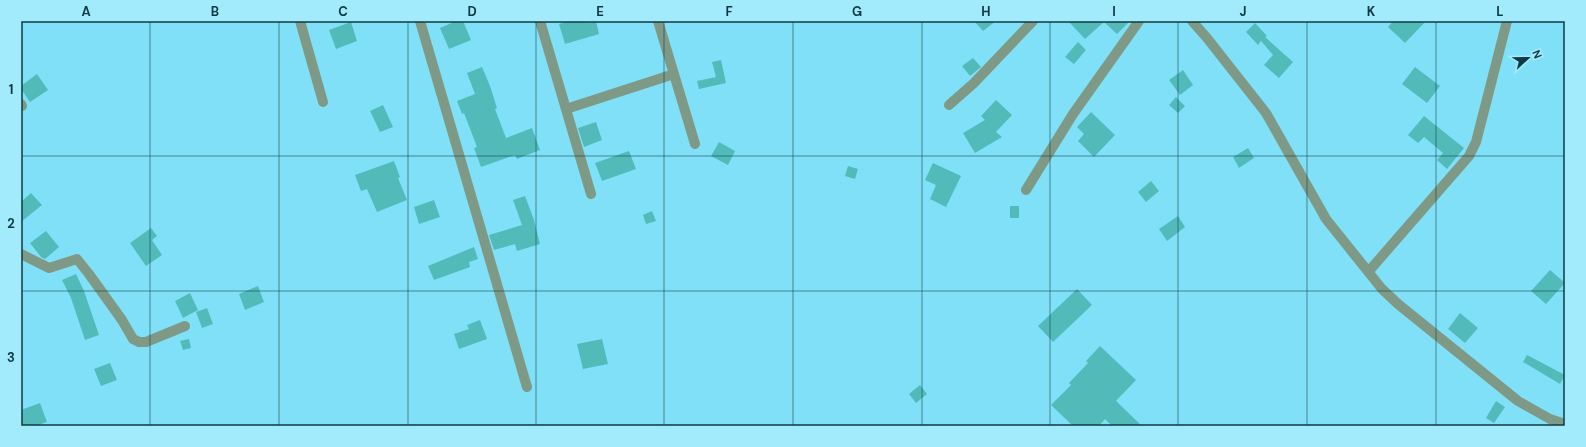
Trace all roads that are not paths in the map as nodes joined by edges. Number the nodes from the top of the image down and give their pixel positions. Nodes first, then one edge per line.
1 (300, 21) edge
2 (420, 21) edge
3 (540, 21) edge
4 (658, 21) edge
5 (1033, 21) edge
6 (1139, 21) edge
7 (1192, 21) edge
8 (1507, 21) edge
9 (674, 74) junction
10 (323, 102) dead end
11 (949, 105) dead end
12 (566, 109) junction
13 (695, 144) dead end
14 (1026, 190) dead end
15 (591, 194) dead end
16 (21, 254) edge
17 (1369, 271) junction
18 (185, 326) dead end
19 (527, 387) dead end
20 (1548, 423) edge
21 (1565, 424) edge

1 - 10 street
2 - 19 street
3 - 12 street
4 - 9 street
5 - 11 street
6 - 14 street
7 - 17 street
8 - 17 street
9 - 12 street
9 - 13 street
12 - 15 street
16 - 18 street
17 - 20 street
20 - 21 street

